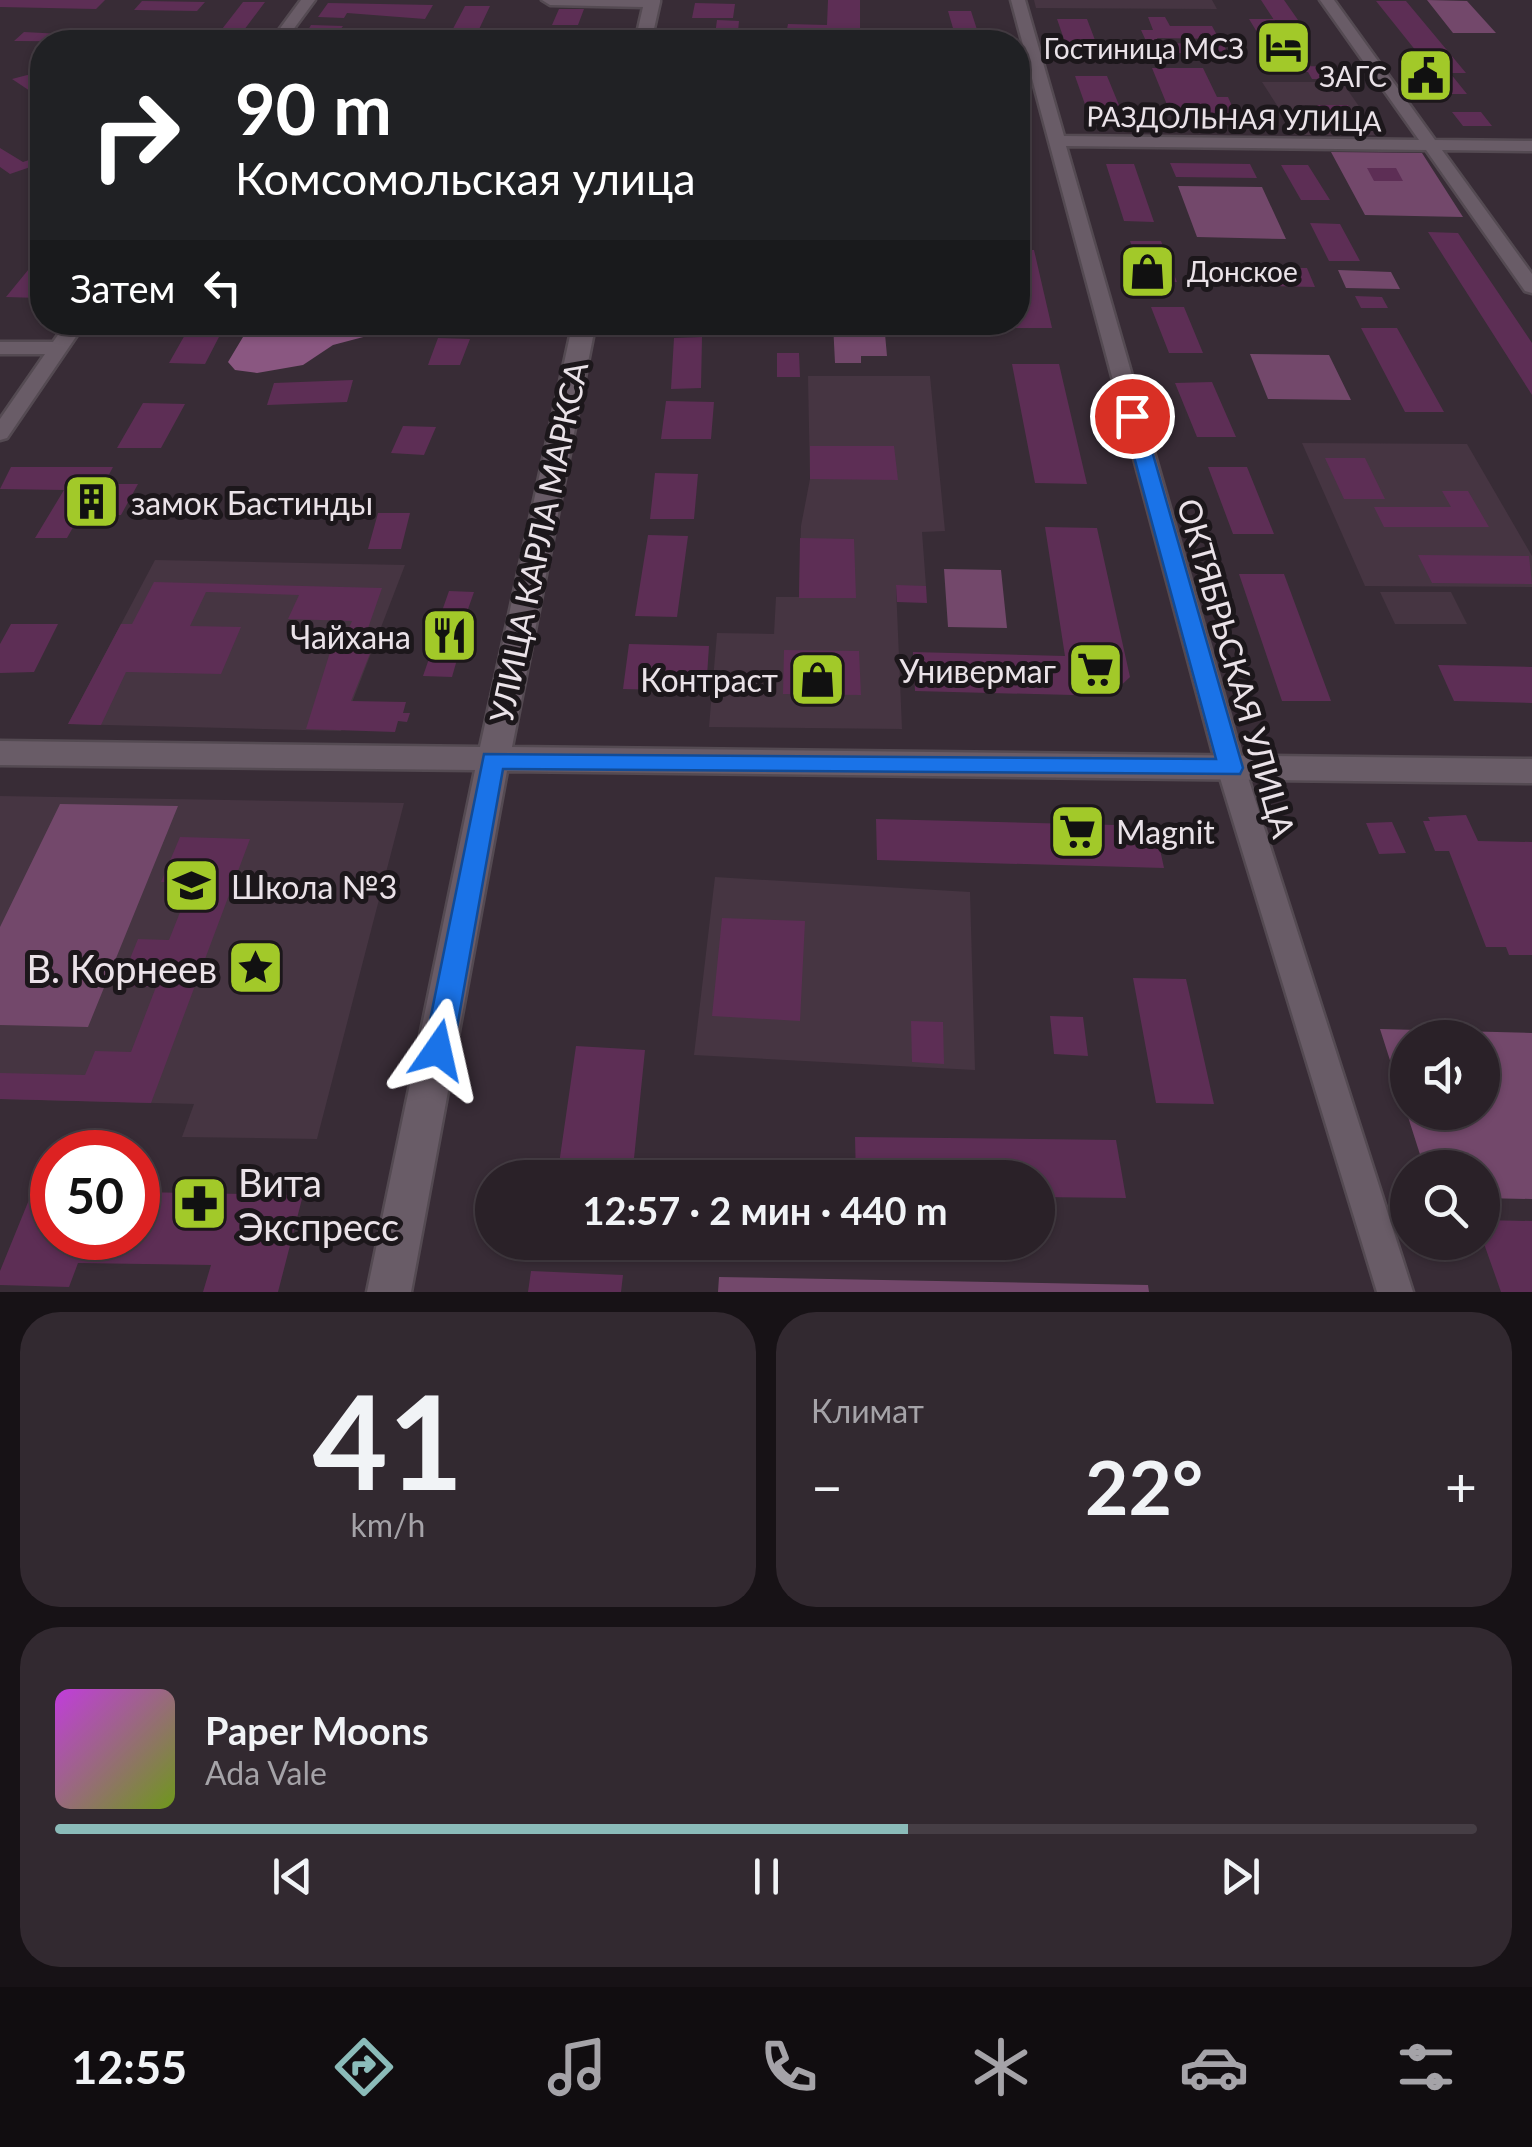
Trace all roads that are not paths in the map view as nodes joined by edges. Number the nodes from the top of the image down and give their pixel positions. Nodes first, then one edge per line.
1 (308, 0) edge
2 (550, 0) edge
3 (1018, 0) edge
4 (1328, 0) edge
5 (652, 1) edge
6 (285, 30) edge
7 (646, 30) edge
8 (1026, 30) edge
9 (1030, 45) edge
10 (1056, 141) junction
11 (1432, 145) junction
12 (1532, 146) edge
13 (1532, 287) edge
14 (69, 335) edge
15 (582, 335) edge
16 (0, 348) edge
17 (60, 348) junction
18 (0, 434) edge
19 (0, 752) edge
20 (492, 760) junction
21 (1231, 768) junction
22 (1532, 772) edge
23 (390, 1292) edge
24 (1395, 1292) edge

1 - 6 street
2 - 5 street
3 - 8 street, ОКТЯБРЬСКАЯ УЛИЦА
4 - 11 street
5 - 7 street
9 - 10 street, ОКТЯБРЬСКАЯ УЛИЦА
10 - 11 street, РАЗДОЛЬНАЯ УЛИЦА
10 - 21 street, ОКТЯБРЬСКАЯ УЛИЦА
11 - 12 street, РАЗДОЛЬНАЯ УЛИЦА
11 - 13 street
14 - 17 street
15 - 20 street, УЛИЦА КАРЛА МАРКСА
16 - 17 street
17 - 18 street
19 - 20 street
20 - 21 street
20 - 23 street, УЛИЦА КАРЛА МАРКСА
21 - 22 street
21 - 24 street, ОКТЯБРЬСКАЯ УЛИЦА

